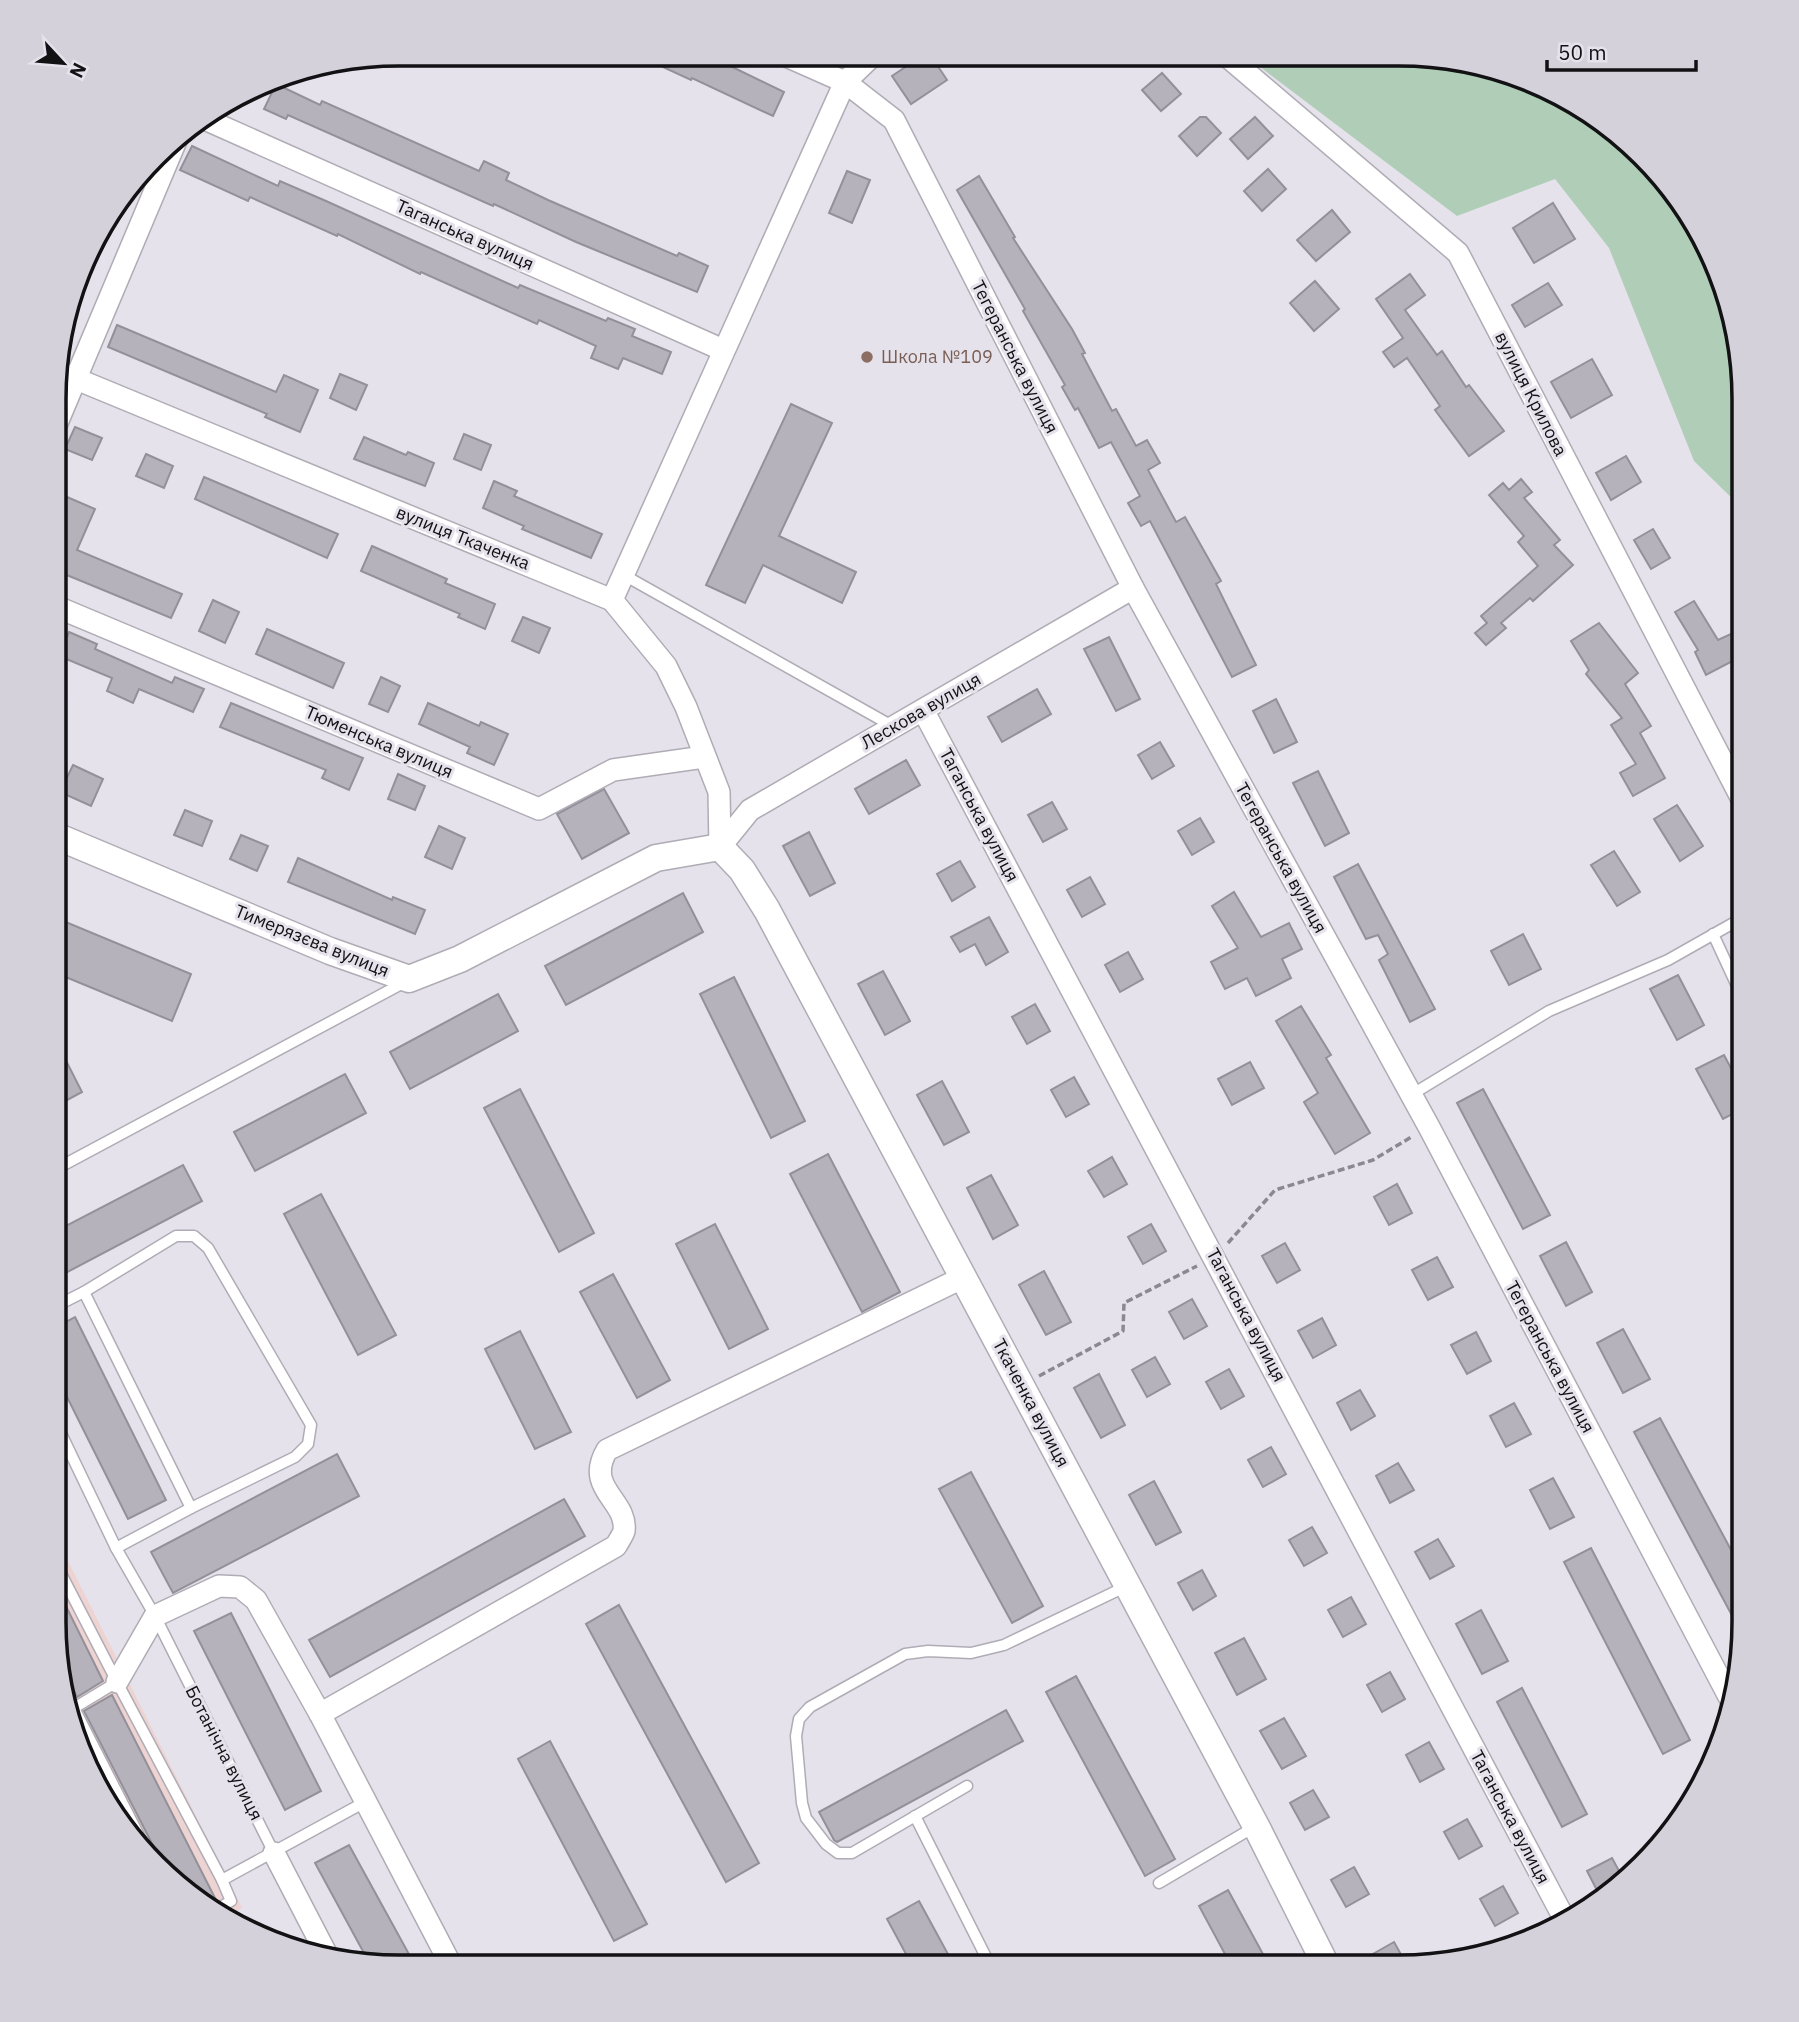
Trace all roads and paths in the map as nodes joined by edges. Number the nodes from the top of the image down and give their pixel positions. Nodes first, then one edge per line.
1 (809, 66) edge
2 (862, 66) edge
3 (1238, 66) edge
4 (845, 82) junction
5 (214, 123) edge
6 (166, 162) edge
7 (723, 350) junction
8 (67, 375) edge
9 (622, 574) junction
10 (1133, 588) junction
11 (612, 600) junction
12 (66, 611) edge
13 (923, 710) junction
14 (894, 727) junction
15 (704, 757) junction
16 (1732, 780) edge
17 (66, 840) edge
18 (720, 848) junction
19 (1732, 924) edge
20 (1713, 934) junction
21 (1732, 976) edge
22 (409, 979) junction
23 (1411, 1095) junction
24 (1429, 1127) junction
25 (66, 1164) edge
26 (1215, 1257) junction
27 (964, 1277) junction
28 (84, 1292) junction
29 (66, 1301) edge
30 (1021, 1385) junction
31 (66, 1444) edge
32 (191, 1508) junction
33 (116, 1548) junction
34 (66, 1583) edge
35 (1128, 1585) junction
36 (155, 1616) junction
37 (117, 1682) junction
38 (1725, 1690) edge
39 (77, 1706) edge
40 (320, 1714) junction
41 (90, 1746) edge
42 (967, 1786) dead end
43 (365, 1802) junction
44 (126, 1811) edge
45 (915, 1816) junction
46 (1256, 1826) junction
47 (274, 1853) junction
48 (222, 1880) junction
49 (1159, 1884) dead end
50 (224, 1905) edge
51 (1561, 1913) edge
52 (322, 1946) edge
53 (446, 1955) edge
54 (985, 1955) edge
55 (1321, 1955) edge

1 - 4 street, Тегеранська вулиця
2 - 4 street
3 - 16 street, вулиця Крилова
4 - 7 street
4 - 10 street, Тегеранська вулиця
5 - 7 street, Таганська вулиця
6 - 8 street
7 - 9 street
8 - 11 street, вулиця Ткаченка
9 - 11 street
9 - 14 lane
10 - 13 street, Лескова вулиця
10 - 23 street, Тегеранська вулиця
11 - 15 street, вулиця Ткаченка
12 - 15 street, Тюменська вулиця
13 - 14 street, Лескова вулиця
13 - 26 street, Таганська вулиця
14 - 18 street, Лескова вулиця
15 - 18 street, вулиця Ткаченка
17 - 22 street, Тимерязєва вулиця
18 - 22 street, Тимерязєва вулиця
18 - 27 street, Ткаченка вулиця
19 - 20 lane
20 - 21 lane
20 - 23 lane
22 - 25 lane
23 - 24 street, Тегеранська вулиця
24 - 26 path
24 - 38 street, Тегеранська вулиця
26 - 30 path
26 - 51 street, Таганська вулиця
27 - 30 street, Ткаченка вулиця
27 - 40 street
28 - 29 lane
28 - 32 lane
28 - 32 lane
30 - 35 street, Ткаченка вулиця
31 - 33 lane, Ботанічна вулиця
32 - 33 lane
33 - 36 lane, Ботанічна вулиця
34 - 37 lane
35 - 45 lane
35 - 46 street, Ткаченка вулиця
36 - 37 street
36 - 40 street
36 - 47 lane, Ботанічна вулиця
37 - 39 lane
37 - 48 lane
40 - 43 street
41 - 44 lane
42 - 45 lane
43 - 47 lane
43 - 53 street
45 - 54 lane
46 - 49 lane
46 - 55 street, Ткаченка вулиця
47 - 48 lane
47 - 52 street, Ботанічна вулиця
48 - 50 lane

